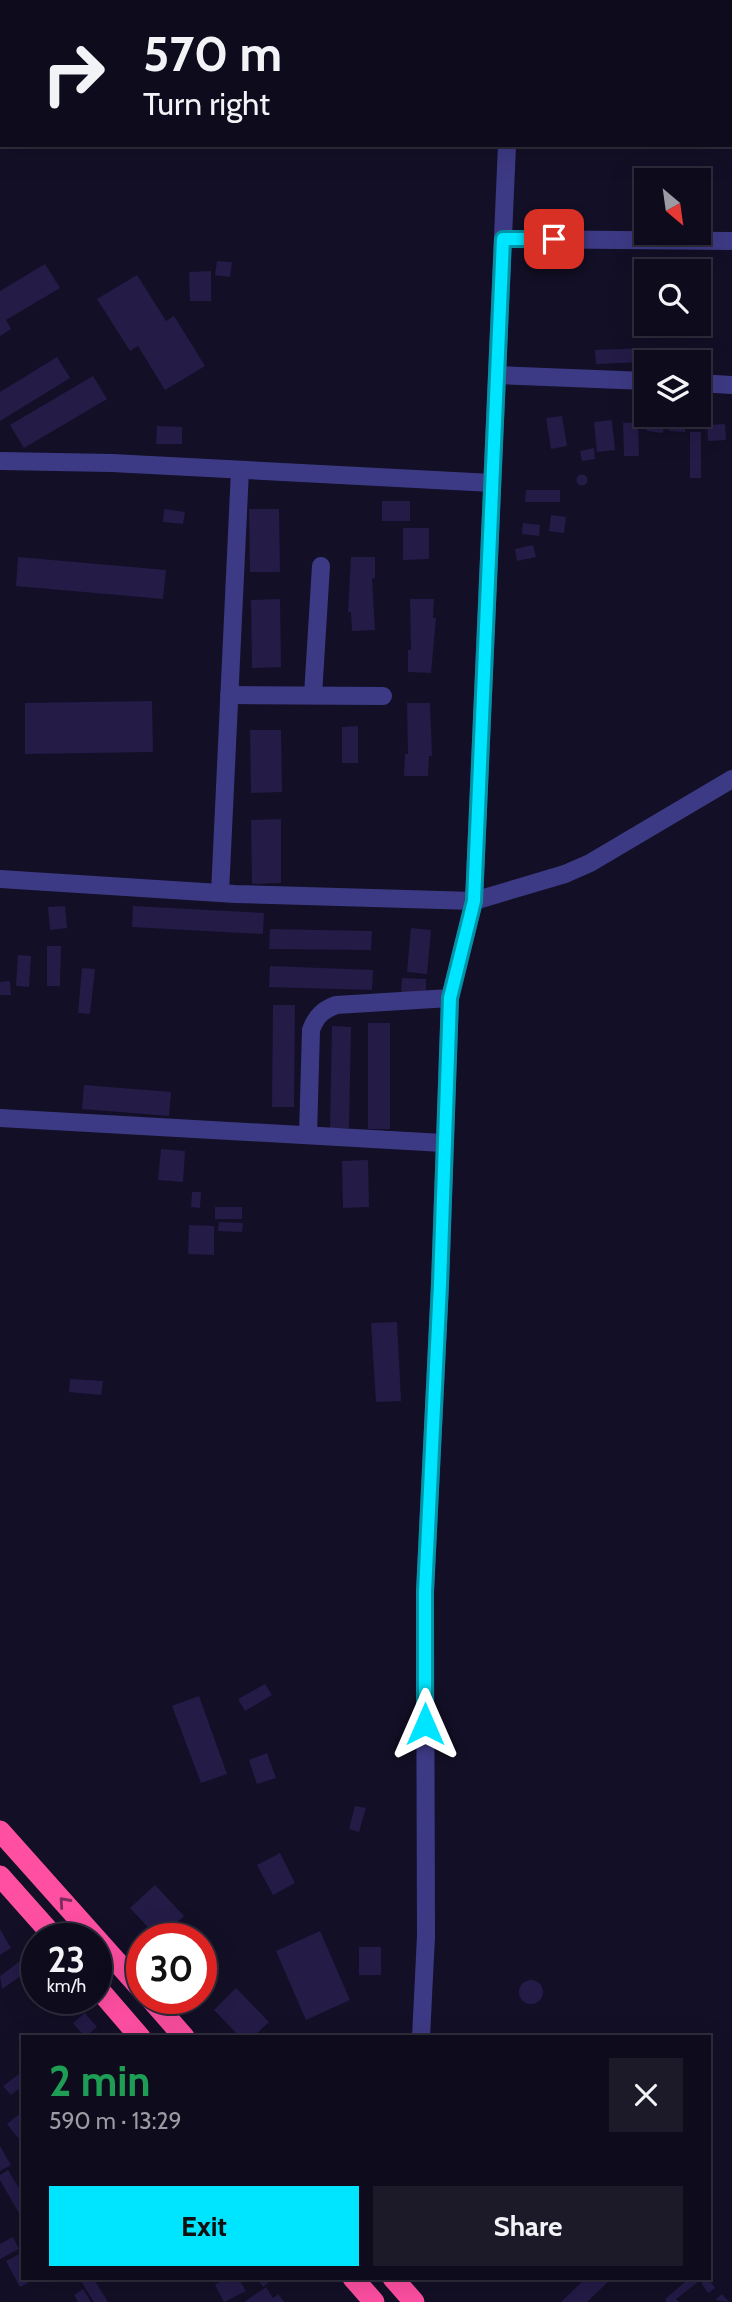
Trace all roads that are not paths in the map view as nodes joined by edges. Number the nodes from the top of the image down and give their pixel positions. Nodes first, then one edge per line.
1 (507, 147) edge
2 (503, 239) junction
3 (732, 241) edge
4 (497, 376) junction
5 (634, 381) edge
6 (711, 384) edge
7 (732, 385) edge
8 (0, 461) edge
9 (240, 470) junction
10 (492, 482) junction
11 (321, 566) dead end
12 (229, 695) junction
13 (313, 695) junction
14 (383, 696) dead end
15 (732, 779) edge
16 (0, 879) edge
17 (220, 893) junction
18 (474, 901) junction
19 (450, 998) junction
20 (0, 1118) edge
21 (308, 1135) junction
22 (443, 1143) junction
23 (0, 1831) edge
24 (0, 1876) edge
25 (42, 1923) edge
26 (126, 1972) edge
27 (112, 2005) edge
28 (164, 2014) edge
29 (138, 2035) edge
30 (182, 2035) edge
31 (421, 2035) edge
32 (355, 2280) edge
33 (374, 2302) edge

1 - 2 street
2 - 3 street
2 - 4 street
4 - 5 street
4 - 10 street
6 - 7 street
8 - 9 street
9 - 10 street
9 - 12 street
10 - 18 street
11 - 13 street
12 - 13 street
12 - 17 street
13 - 14 street
15 - 18 street
16 - 17 street
17 - 18 street
18 - 19 street
19 - 21 street
19 - 22 street
20 - 21 street
21 - 22 street
22 - 31 street
26 -> 23 highway
24 - 25 highway
27 - 29 highway
28 - 30 highway
32 - 33 highway

